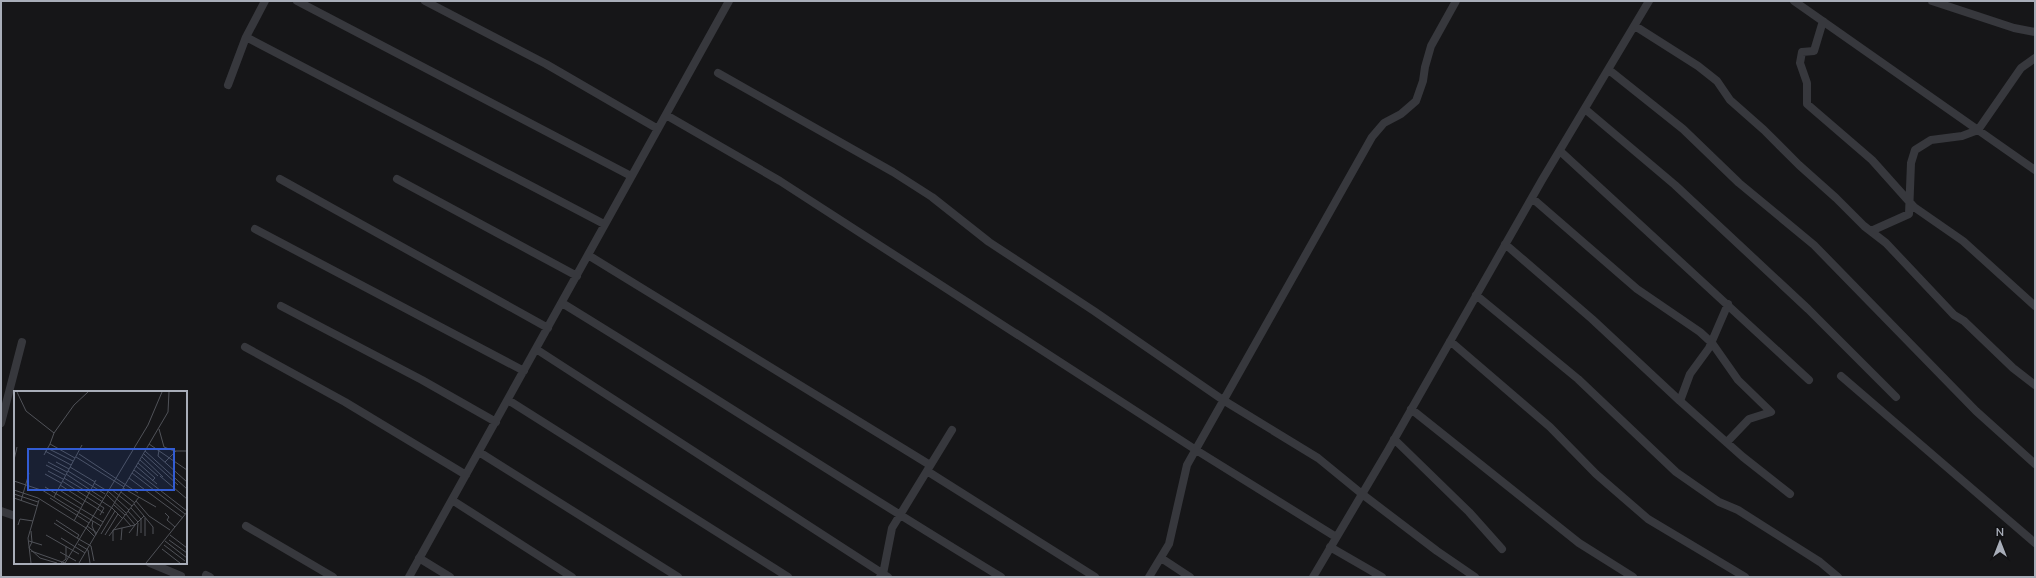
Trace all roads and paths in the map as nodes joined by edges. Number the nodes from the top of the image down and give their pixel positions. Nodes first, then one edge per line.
1 (265, 1) edge
2 (297, 1) edge
3 (425, 1) edge
4 (729, 1) edge
5 (1456, 1) edge
6 (1650, 1) edge
7 (1794, 1) edge
8 (1932, 1) edge
9 (1822, 21) junction
10 (1635, 26) junction
11 (2035, 32) edge
12 (246, 37) junction
13 (2035, 58) edge
14 (1609, 70) junction
15 (718, 73) dead end
16 (228, 84) dead end
17 (1585, 108) junction
18 (666, 115) junction
19 (658, 129) junction
20 (1978, 130) junction
21 (1560, 151) junction
22 (2035, 170) edge
23 (631, 176) junction
24 (280, 179) dead end
25 (397, 179) dead end
26 (1532, 198) junction
27 (1911, 203) junction
28 (604, 224) junction
29 (255, 229) dead end
30 (1871, 231) junction
31 (1505, 244) junction
32 (588, 255) junction
33 (577, 276) junction
34 (1476, 295) junction
35 (562, 303) junction
36 (1728, 305) junction
37 (281, 306) dead end
38 (2035, 306) edge
39 (548, 328) junction
40 (1450, 341) junction
41 (22, 342) dead end
42 (1712, 343) junction
43 (245, 347) dead end
44 (536, 349) junction
45 (524, 371) junction
46 (1841, 376) dead end
47 (1809, 380) dead end
48 (2035, 385) edge
49 (1896, 397) dead end
50 (508, 400) junction
51 (1224, 400) junction
52 (1680, 401) junction
53 (1411, 409) junction
54 (496, 422) junction
55 (1, 423) edge
56 (952, 430) dead end
57 (1394, 439) junction
58 (1727, 442) junction
59 (1196, 450) junction
60 (479, 452) junction
61 (2035, 464) edge
62 (928, 468) junction
63 (466, 475) junction
64 (1362, 494) junction
65 (1790, 494) dead end
66 (452, 500) junction
67 (1, 511) edge
68 (14, 516) edge
69 (900, 516) junction
70 (246, 526) dead end
71 (1336, 537) junction
72 (2035, 543) edge
73 (1330, 547) junction
74 (1502, 548) dead end
75 (419, 558) junction
76 (1161, 558) junction
77 (152, 564) edge
78 (181, 576) dead end
79 (883, 576) edge
80 (333, 577) edge
81 (409, 577) edge
82 (450, 577) edge
83 (572, 577) edge
84 (678, 577) edge
85 (788, 577) edge
86 (1002, 577) edge
87 (1095, 577) edge
88 (1149, 577) edge
89 (1190, 577) edge
90 (1313, 577) edge
91 (1382, 577) edge
92 (1475, 577) edge
93 (1633, 577) edge
94 (1745, 577) edge
95 (1838, 577) edge

1 - 12 street
2 - 23 street
3 - 19 street
4 - 18 street
5 - 51 street
6 - 10 street
7 - 9 street
8 - 11 street
9 - 20 street
9 - 27 street
10 - 14 street
10 - 30 street
12 - 16 street
12 - 28 street
13 - 20 street
14 - 17 street
14 - 61 street
15 - 51 street
17 - 21 street
17 - 49 street
18 - 19 street
18 - 59 street
19 - 23 street
20 - 22 street
20 - 27 street
21 - 26 street
21 - 36 street
23 - 28 street
24 - 39 street
25 - 33 street
26 - 31 street
26 - 42 street
27 - 30 street
27 - 38 street
28 - 32 street
29 - 45 street
30 - 48 street
31 - 34 street
31 - 52 street
32 - 33 street
32 - 62 street
33 - 35 street
34 - 40 street
34 - 95 street
35 - 39 street
35 - 69 street
36 - 42 street
36 - 47 street
37 - 54 street
39 - 44 street
40 - 53 street
40 - 94 street
41 - 55 street
42 - 52 street
42 - 58 street
43 - 63 street
44 - 45 street
44 - 79 street
45 - 50 street
46 - 72 street
50 - 54 street
50 - 85 street
51 - 59 street
51 - 64 street
52 - 58 street
53 - 57 street
53 - 93 street
54 - 60 street
56 - 62 street
57 - 64 street
57 - 74 street
58 - 65 street
59 - 71 street
59 - 76 street
60 - 63 street
60 - 84 street
62 - 69 street
62 - 87 street
63 - 66 street
64 - 71 street
64 - 92 street
66 - 75 street
66 - 83 street
67 - 68 street
69 - 79 street
69 - 86 street
70 - 80 street
71 - 73 street
73 - 90 street
73 - 91 street
75 - 81 street
75 - 82 street
76 - 88 street
76 - 89 street
77 - 78 street

